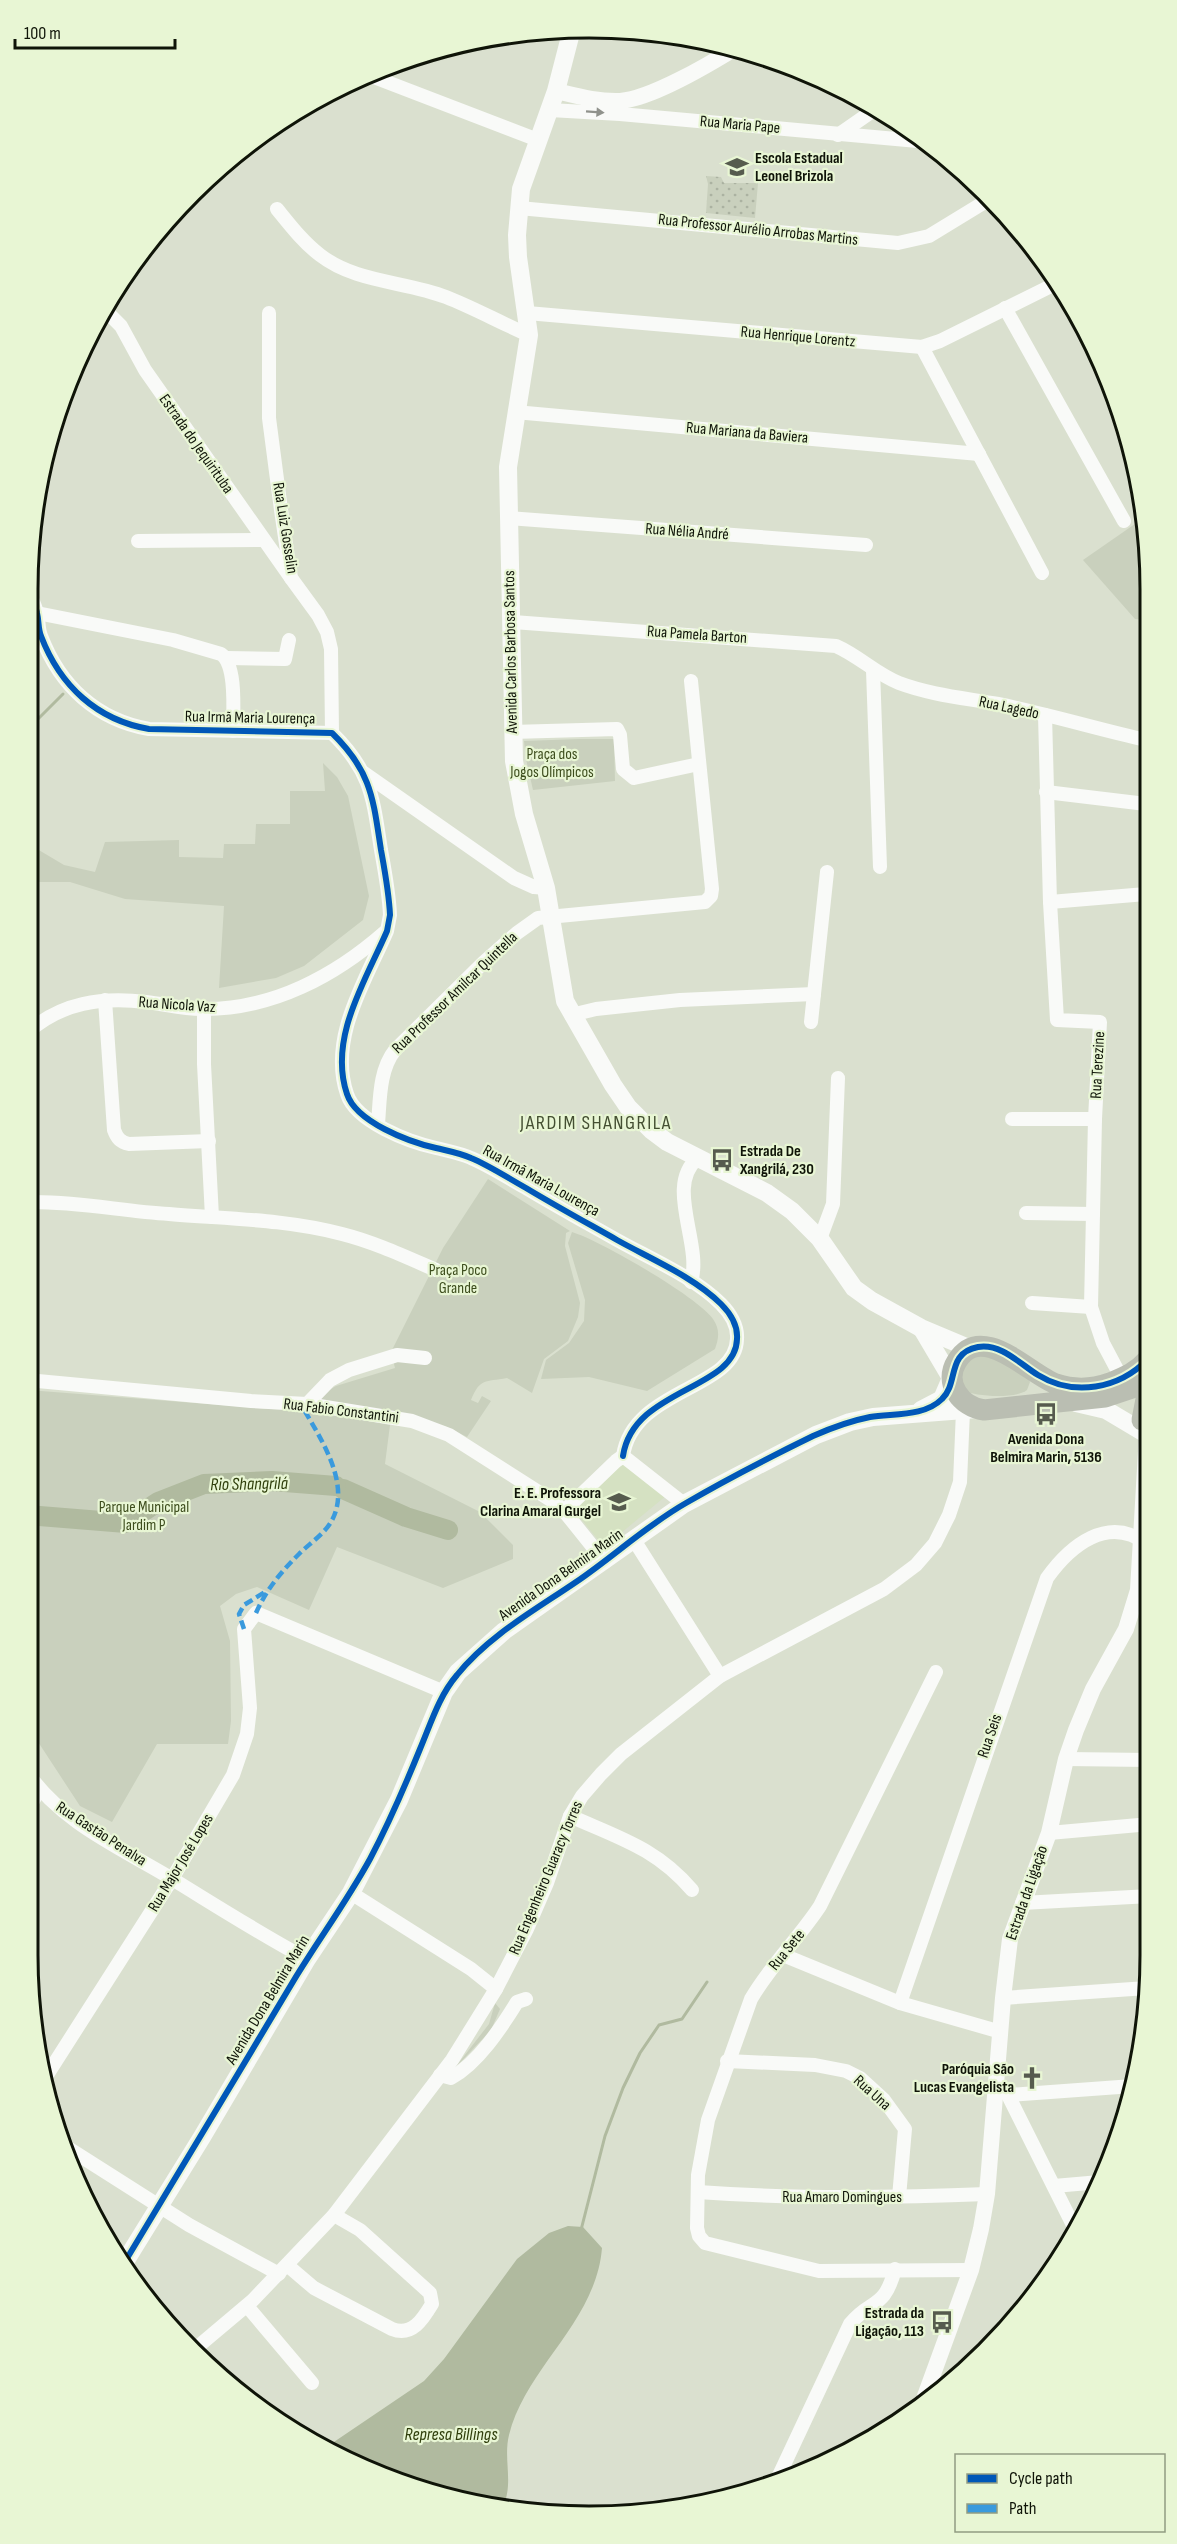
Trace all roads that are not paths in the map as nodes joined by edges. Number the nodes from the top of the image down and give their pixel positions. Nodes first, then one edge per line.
1 (570, 39) edge
2 (724, 54) edge
3 (379, 79) edge
4 (556, 91) junction
5 (632, 99) junction
6 (550, 110) junction
7 (869, 114) edge
8 (639, 116) junction
9 (838, 135) junction
10 (538, 140) junction
11 (910, 140) edge
12 (982, 203) edge
13 (277, 208) dead end
14 (519, 208) junction
15 (1050, 287) edge
16 (1005, 308) junction
17 (269, 313) dead end
18 (527, 313) junction
19 (110, 315) edge
20 (529, 335) junction
21 (922, 347) junction
22 (515, 412) junction
23 (979, 454) junction
24 (508, 518) junction
25 (1124, 521) dead end
26 (263, 540) junction
27 (138, 541) dead end
28 (866, 545) dead end
29 (1042, 573) dead end
30 (291, 578) junction
31 (38, 609) edge
32 (513, 622) junction
33 (38, 623) edge
34 (289, 640) dead end
35 (227, 658) junction
36 (873, 670) junction
37 (691, 681) dead end
38 (1045, 715) junction
39 (233, 731) junction
40 (512, 732) junction
41 (332, 733) junction
42 (1140, 739) edge
43 (699, 764) junction
44 (363, 772) junction
45 (1046, 792) junction
46 (1140, 803) edge
47 (880, 867) dead end
48 (827, 872) dead end
49 (546, 888) junction
50 (1140, 894) edge
51 (1050, 902) junction
52 (550, 916) junction
53 (387, 931) junction
54 (814, 994) junction
55 (105, 1000) junction
56 (204, 1010) junction
57 (571, 1015) junction
58 (812, 1022) dead end
59 (38, 1024) edge
60 (838, 1078) dead end
61 (1012, 1119) dead end
62 (1095, 1119) junction
63 (378, 1124) junction
64 (209, 1141) junction
65 (698, 1158) junction
66 (38, 1202) edge
67 (1026, 1213) dead end
68 (1093, 1214) junction
69 (212, 1217) junction
70 (820, 1239) junction
71 (436, 1270) dead end
72 (691, 1282) junction
73 (1032, 1303) dead end
74 (1091, 1307) junction
75 (921, 1328) junction
76 (971, 1349) junction
77 (424, 1358) dead end
78 (1140, 1366) edge
79 (1036, 1374) junction
80 (951, 1378) junction
81 (38, 1381) edge
82 (1115, 1385) junction
83 (1140, 1385) edge
84 (1074, 1402) junction
85 (307, 1404) junction
86 (1025, 1406) junction
87 (970, 1410) junction
88 (916, 1412) junction
89 (1140, 1421) edge
90 (1140, 1427) edge
91 (623, 1456) junction
92 (684, 1504) junction
93 (564, 1511) junction
94 (634, 1540) junction
95 (1140, 1540) edge
96 (604, 1562) junction
97 (1140, 1576) edge
98 (936, 1672) dead end
99 (720, 1676) junction
100 (444, 1692) junction
101 (1066, 1759) junction
102 (1140, 1760) edge
103 (39, 1790) edge
104 (570, 1816) junction
105 (1140, 1825) edge
106 (1049, 1833) junction
107 (172, 1879) junction
108 (692, 1890) dead end
109 (351, 1893) junction
110 (1140, 1897) edge
111 (1022, 1904) junction
112 (783, 1955) junction
113 (307, 1959) junction
114 (496, 1989) junction
115 (1138, 1989) edge
116 (1003, 1998) junction
117 (526, 1999) dead end
118 (900, 2003) junction
119 (1001, 2032) junction
120 (727, 2061) junction
121 (50, 2071) edge
122 (440, 2076) junction
123 (1124, 2086) edge
124 (1003, 2088) junction
125 (74, 2152) edge
126 (1090, 2183) edge
127 (1054, 2186) junction
128 (698, 2192) junction
129 (987, 2194) junction
130 (899, 2198) junction
131 (159, 2205) junction
132 (334, 2215) junction
133 (1071, 2222) edge
134 (127, 2258) edge
135 (283, 2270) junction
136 (894, 2270) junction
137 (971, 2270) junction
138 (247, 2306) junction
139 (199, 2345) edge
140 (312, 2383) dead end
141 (927, 2391) edge
142 (781, 2472) edge

1 - 4 main road, Avenida Carlos Barbosa Santos
2 - 5 street
3 - 10 street
4 - 5 street
4 - 6 main road, Avenida Carlos Barbosa Santos
5 - 8 street
6 -> 8 street, Rua Maria Pape
6 - 10 main road, Avenida Carlos Barbosa Santos
7 - 9 street
8 - 9 street, Rua Maria Pape
9 - 11 street, Rua Maria Pape
10 - 14 main road, Avenida Carlos Barbosa Santos
12 - 14 street, Rua Professor Aurélio Arrobas Martins
13 - 20 street
14 - 18 main road, Avenida Carlos Barbosa Santos
15 - 16 street, Rua Henrique Lorentz
16 - 21 street, Rua Henrique Lorentz
16 - 25 street
17 - 30 street, Rua Luiz Gosselin
18 - 20 main road, Avenida Carlos Barbosa Santos
18 - 21 street, Rua Henrique Lorentz
19 - 26 street, Estrada do Jequirituba
20 - 22 main road, Avenida Carlos Barbosa Santos
21 - 23 street
22 - 23 street, Rua Mariana da Baviera
22 - 24 main road, Avenida Carlos Barbosa Santos
23 - 29 street
24 - 28 street, Rua Nélia André
24 - 32 main road, Avenida Carlos Barbosa Santos
26 - 27 street
26 - 30 street, Estrada do Jequirituba
30 - 41 street, Rua Luiz Gosselin
31 - 35 street
32 - 36 street, Rua Pamela Barton
32 - 40 main road, Avenida Carlos Barbosa Santos
33 - 39 street, Rua Irmã Maria Lourença
34 - 35 street
35 - 39 street
36 - 38 street, Rua Lagedo
36 - 47 street
37 - 43 street
38 - 42 street, Rua Lagedo
38 - 45 street, Rua Terezine
39 - 41 street, Rua Irmã Maria Lourença
40 - 43 street
40 - 49 main road, Avenida Carlos Barbosa Santos
41 - 44 street, Rua Irmã Maria Lourença
43 - 52 street, Rua Professor Amilcar Quintella
44 - 49 street
44 - 53 street, Rua Irmã Maria Lourença
45 - 46 street
45 - 51 street, Rua Terezine
48 - 54 street
49 - 52 main road, Avenida Carlos Barbosa Santos
50 - 51 street
51 - 62 street, Rua Terezine
52 - 57 main road, Avenida Carlos Barbosa Santos
52 - 63 street, Rua Professor Amilcar Quintella
53 - 56 street, Rua Nicola Vaz
53 - 63 street, Rua Irmã Maria Lourença
54 - 57 street
54 - 58 street
55 - 56 street, Rua Nicola Vaz
55 - 59 street, Rua Nicola Vaz
55 - 64 street
56 - 64 street
57 - 65 main road, Avenida Carlos Barbosa Santos
60 - 70 street
61 - 62 street
62 - 68 street, Rua Terezine
63 - 72 street, Rua Irmã Maria Lourença
64 - 69 street
65 - 70 main road, Avenida Carlos Barbosa Santos
65 - 72 street
66 - 69 street
67 - 68 street
68 - 74 street, Rua Terezine
69 - 71 street
70 - 75 main road, Avenida Carlos Barbosa Santos
72 - 91 street, Rua Irmã Maria Lourença
73 - 74 street
74 - 82 street, Rua Terezine
75 - 76 main road, Avenida Carlos Barbosa Santos
75 - 80 main road
76 - 79 main road, Avenida Dona Belmira Marin
76 - 80 main road, Avenida Dona Belmira Marin
77 - 85 street
78 - 82 main road, Avenida Dona Belmira Marin
79 - 82 main road, Avenida Dona Belmira Marin
79 - 86 main road
80 - 87 main road
80 - 88 main road, Avenida Dona Belmira Marin
81 - 85 street, Rua Fabio Constantini
82 - 83 main road, Avenida Dona Belmira Marin
82 - 84 main road, Avenida Dona Belmira Marin
82 - 89 main road
84 - 86 main road, Avenida Dona Belmira Marin
84 - 90 main road
85 - 93 street, Rua Fabio Constantini
86 - 87 main road, Avenida Dona Belmira Marin
87 - 88 main road, Avenida Dona Belmira Marin
87 - 99 street, Rua Engenheiro Guaracy Torres
88 - 92 main road, Avenida Dona Belmira Marin
91 - 92 street
91 - 93 street
92 - 94 main road, Avenida Dona Belmira Marin
93 - 96 street, Rua Fabio Constantini
94 - 96 main road, Avenida Dona Belmira Marin
94 - 99 street
95 - 118 street, Rua Seis
96 - 100 main road, Avenida Dona Belmira Marin
97 - 101 street, Estrada da Ligação
98 - 112 street, Rua Sete
99 - 104 street, Rua Engenheiro Guaracy Torres
100 - 107 street, Rua Major José Lopes
100 - 109 main road, Avenida Dona Belmira Marin
101 - 102 street
101 - 106 street, Estrada da Ligação
103 - 107 street, Rua Gastão Penalva
104 - 108 street
104 - 114 street, Rua Engenheiro Guaracy Torres
105 - 106 street
106 - 111 street, Estrada da Ligação
107 - 113 street, Rua Gastão Penalva
107 - 121 street, Rua Major José Lopes
109 - 113 main road, Avenida Dona Belmira Marin
109 - 114 street
110 - 111 street
111 - 116 street, Estrada da Ligação
112 - 118 street
112 - 120 street, Rua Sete
113 - 131 main road, Avenida Dona Belmira Marin
114 - 122 street, Rua Engenheiro Guaracy Torres
115 - 116 street
116 - 119 street, Estrada da Ligação
117 - 122 street
118 - 119 street
119 - 124 street, Estrada da Ligação
120 - 128 street, Rua Sete
120 - 130 street, Rua Una
122 - 132 street, Rua Engenheiro Guaracy Torres
123 - 124 street
124 - 127 street
124 - 129 street, Estrada da Ligação
125 - 131 street
126 - 127 street
127 - 133 street
128 - 130 street, Rua Amaro Domingues
128 - 136 street, Rua Sete
129 - 130 street, Rua Amaro Domingues
129 - 137 street, Estrada da Ligação
131 - 134 main road, Avenida Dona Belmira Marin
131 - 135 street
132 - 135 street, Rua Engenheiro Guaracy Torres
132 - 135 street
135 - 138 street, Rua Engenheiro Guaracy Torres
136 - 137 street
136 - 142 street
137 - 141 street, Estrada da Ligação
138 - 139 street, Rua Engenheiro Guaracy Torres
138 - 140 street

